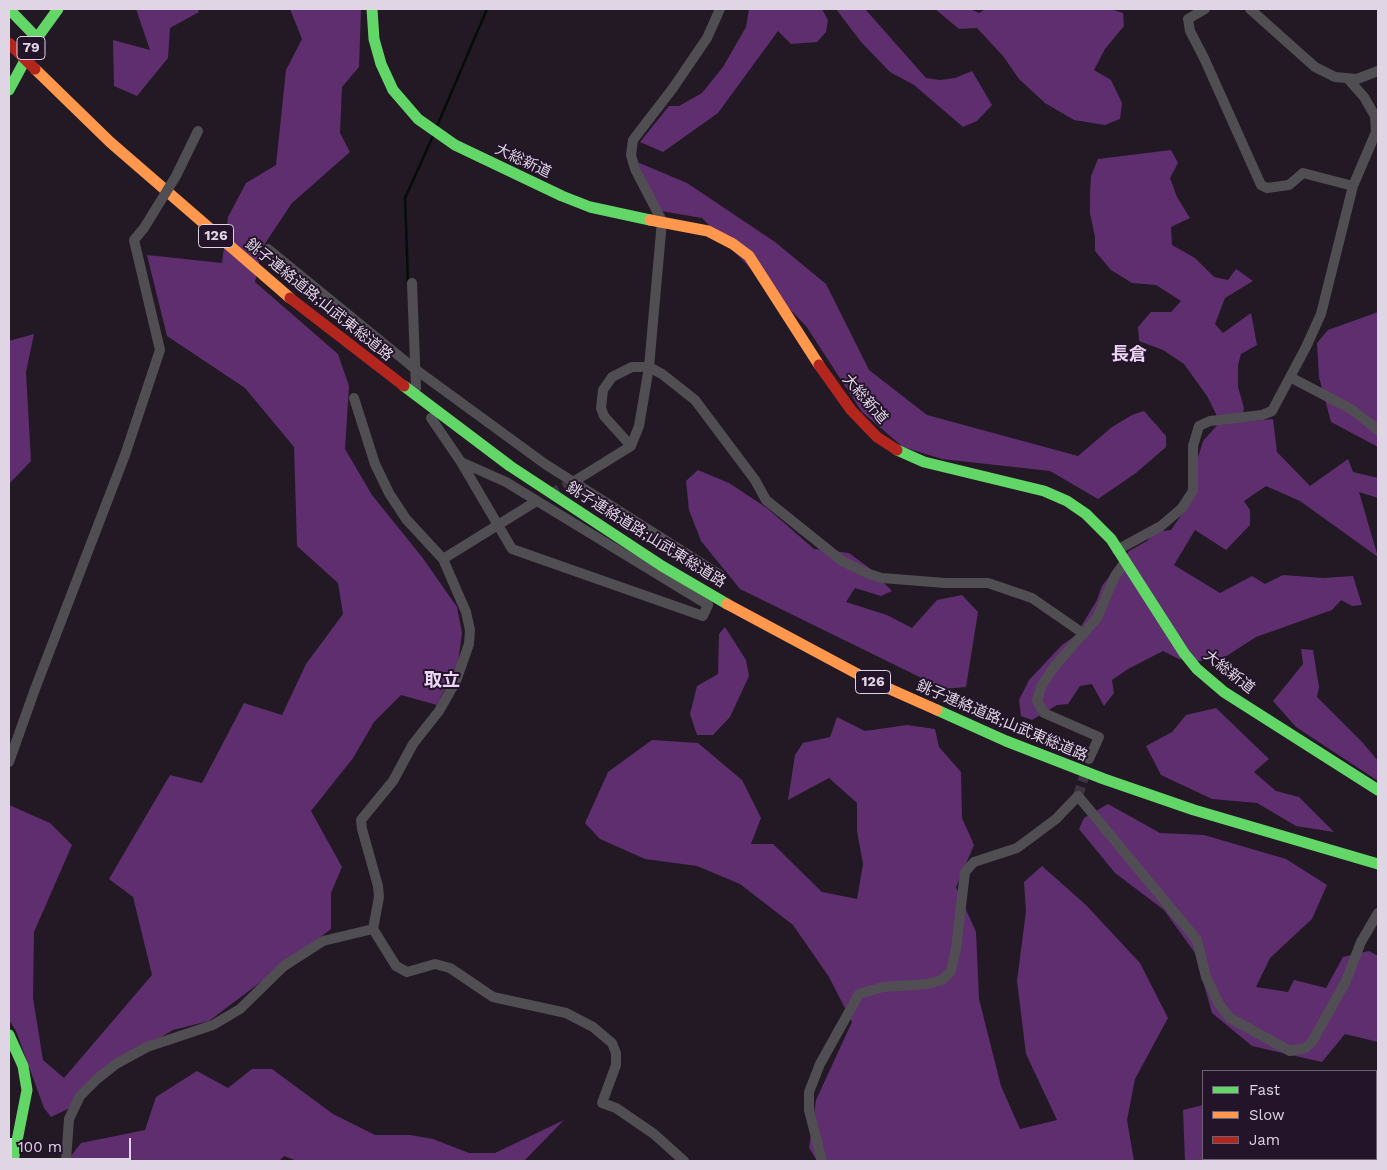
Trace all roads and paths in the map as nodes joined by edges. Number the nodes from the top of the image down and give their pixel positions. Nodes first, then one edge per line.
1 (10, 9) edge
2 (58, 9) edge
3 (372, 9) edge
4 (720, 9) edge
5 (1205, 9) edge
6 (1250, 9) edge
7 (37, 38) junction
8 (9, 43) edge
9 (1378, 71) edge
10 (1349, 80) junction
11 (9, 90) edge
12 (198, 131) dead end
13 (1377, 131) edge
14 (1353, 186) junction
15 (662, 221) junction
16 (268, 249) dead end
17 (412, 284) dead end
18 (649, 367) junction
19 (415, 369) junction
20 (1290, 377) junction
21 (414, 392) junction
22 (354, 398) dead end
23 (431, 418) dead end
24 (1378, 430) edge
25 (631, 446) junction
26 (461, 462) junction
27 (573, 482) junction
28 (536, 502) junction
29 (496, 525) junction
30 (1117, 550) junction
31 (443, 560) junction
32 (1125, 562) junction
33 (720, 575) dead end
34 (1084, 634) junction
35 (1089, 759) tunnel mouth
36 (9, 762) edge
37 (1378, 790) edge
38 (1378, 864) edge
39 (1378, 913) edge
40 (373, 929) junction
41 (9, 1035) edge
42 (13, 1161) edge
43 (66, 1161) edge
44 (684, 1161) edge
45 (822, 1161) edge

1 - 7 main road
2 - 7 main road, 79
3 - 15 main road, 大総新道
4 - 15 street
5 - 14 street
6 - 10 street
7 - 11 main road, 79
8 - 21 main road, 銚子連絡道路;山武東総道路 / 126, bridge
9 - 10 street
10 - 13 street
12 - 36 street, bridge
13 - 14 street
14 - 20 street
15 - 18 street
15 - 30 main road, 大総新道
16 - 19 street
17 - 19 street
18 - 25 street
18 - 25 street
18 - 34 street
19 - 21 street
19 - 27 street
20 - 24 street
20 - 30 street
21 - 38 main road, 銚子連絡道路;山武東総道路 / 126
22 - 31 street
23 - 26 street
25 - 27 street
26 - 28 street
26 - 29 street
27 - 33 street
28 - 29 street
28 - 29 street
29 - 31 street
30 - 32 main road, 大総新道
31 - 40 street
32 - 34 street
32 - 37 main road, 大総新道
34 - 35 street
39 - 45 street
40 - 43 street
40 - 44 street
41 - 42 main road

